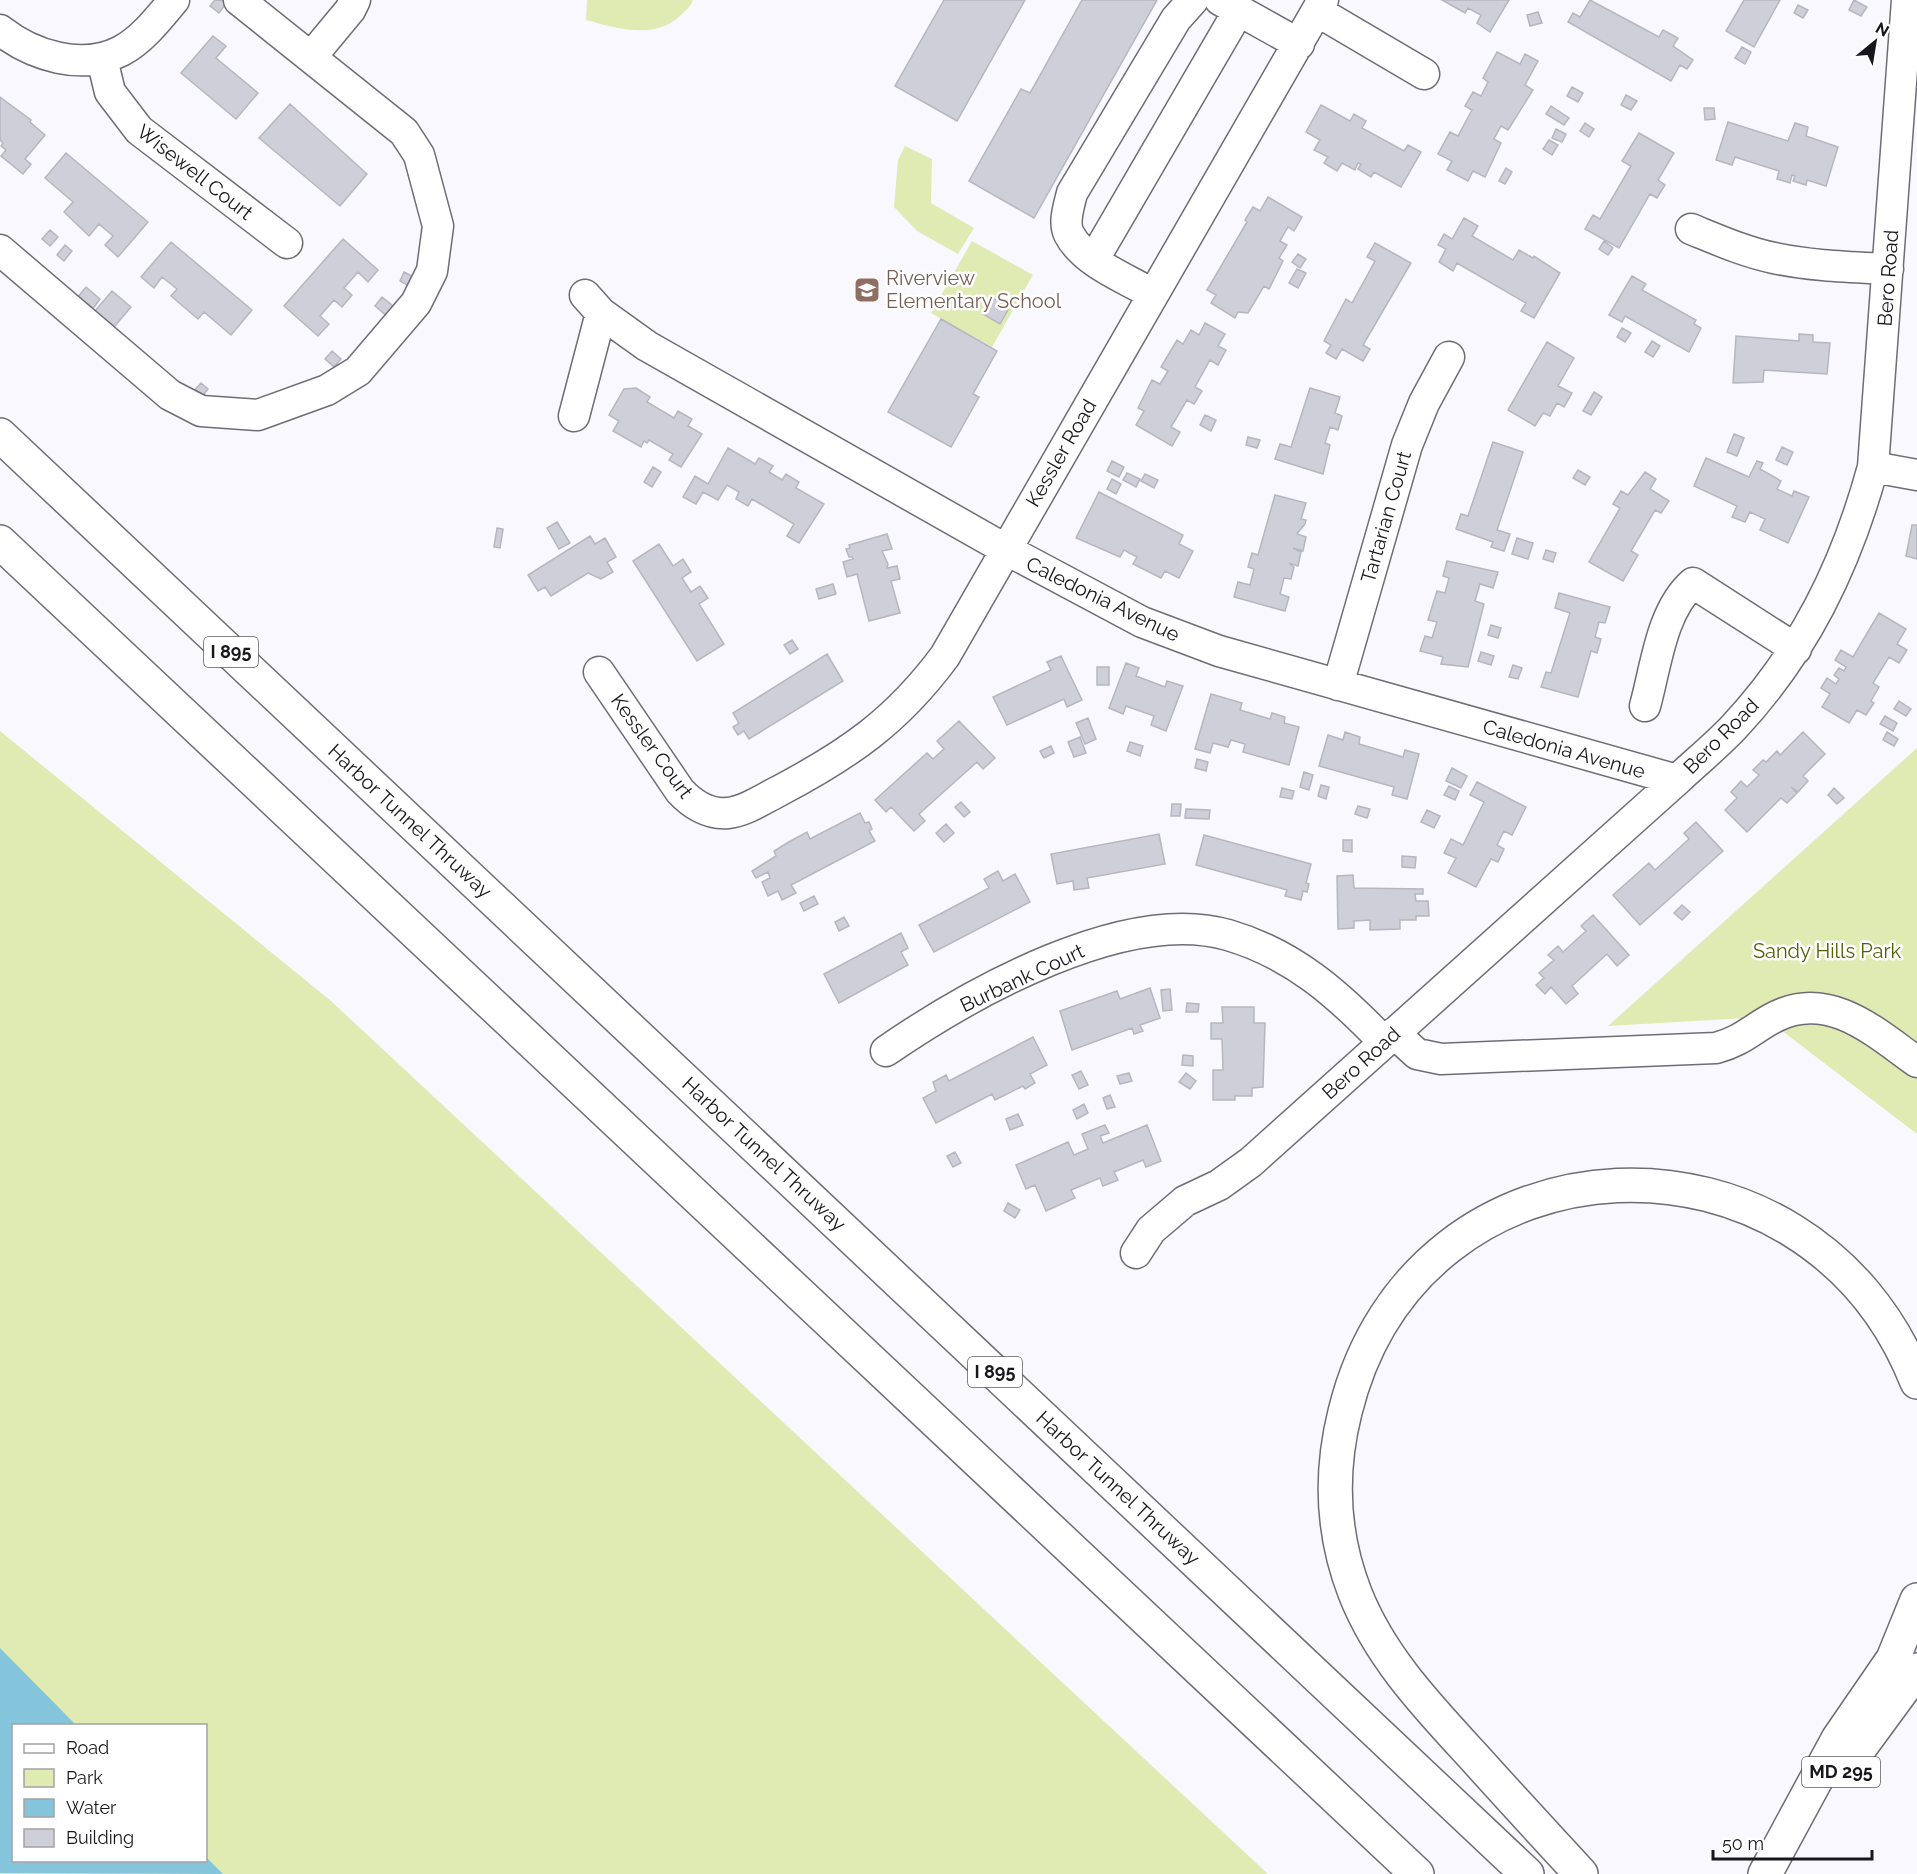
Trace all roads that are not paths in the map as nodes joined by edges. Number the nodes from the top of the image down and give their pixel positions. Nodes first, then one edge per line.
1 (174, 0) edge
2 (239, 0) edge
3 (355, 0) edge
4 (1193, 0) edge
5 (1907, 0) edge
6 (1229, 5) edge
7 (1320, 6) edge
8 (0, 30) edge
9 (1299, 44) junction
10 (311, 57) junction
11 (102, 59) junction
12 (1425, 74) dead end
13 (1691, 229) dead end
14 (287, 243) dead end
15 (0, 250) edge
16 (1094, 259) junction
17 (1888, 269) junction
18 (1152, 294) junction
19 (1449, 357) dead end
20 (574, 416) dead end
21 (0, 435) edge
22 (1873, 467) junction
23 (1917, 476) edge
24 (0, 542) edge
25 (1005, 549) junction
26 (1796, 649) junction
27 (599, 672) dead end
28 (1338, 685) junction
29 (1645, 706) dead end
30 (1677, 780) junction
31 (711, 811) joint
32 (1389, 1037) junction
33 (886, 1052) dead end
34 (1917, 1062) edge
35 (1136, 1252) dead end
36 (1917, 1382) edge
37 (1917, 1600) edge
38 (1917, 1670) edge
39 (1417, 1874) edge
40 (1527, 1874) edge
41 (1581, 1874) edge
42 (1765, 1874) edge

1 - 11 street
2 - 10 street
3 - 10 street
4 - 16 street
5 - 17 street, Bero Road
6 - 9 street
6 - 16 street
7 - 9 street, Kessler Road
7 - 12 street
8 - 11 street
9 - 18 street, Kessler Road
10 - 15 street
11 - 14 street, Wisewell Court
13 - 17 street
16 - 18 street
17 - 22 street, Bero Road
18 - 25 street, Kessler Road
19 - 28 street, Tartarian Court
20 - 25 street, Caledonia Avenue
21 - 40 highway, Harbor Tunnel Thruway / I 895
22 - 23 street
22 - 26 street, Bero Road
24 - 39 highway
25 - 28 street, Caledonia Avenue
25 - 31 street, Kessler Road
26 - 29 street
26 - 30 street, Bero Road
27 - 31 street, Kessler Court
28 - 30 street, Caledonia Avenue
30 - 32 street, Bero Road
32 - 33 street, Burbank Court
32 - 34 street, Burbank Court
32 - 35 street, Bero Road
36 - 41 highway
37 - 42 highway
38 - 42 highway, MD 295

